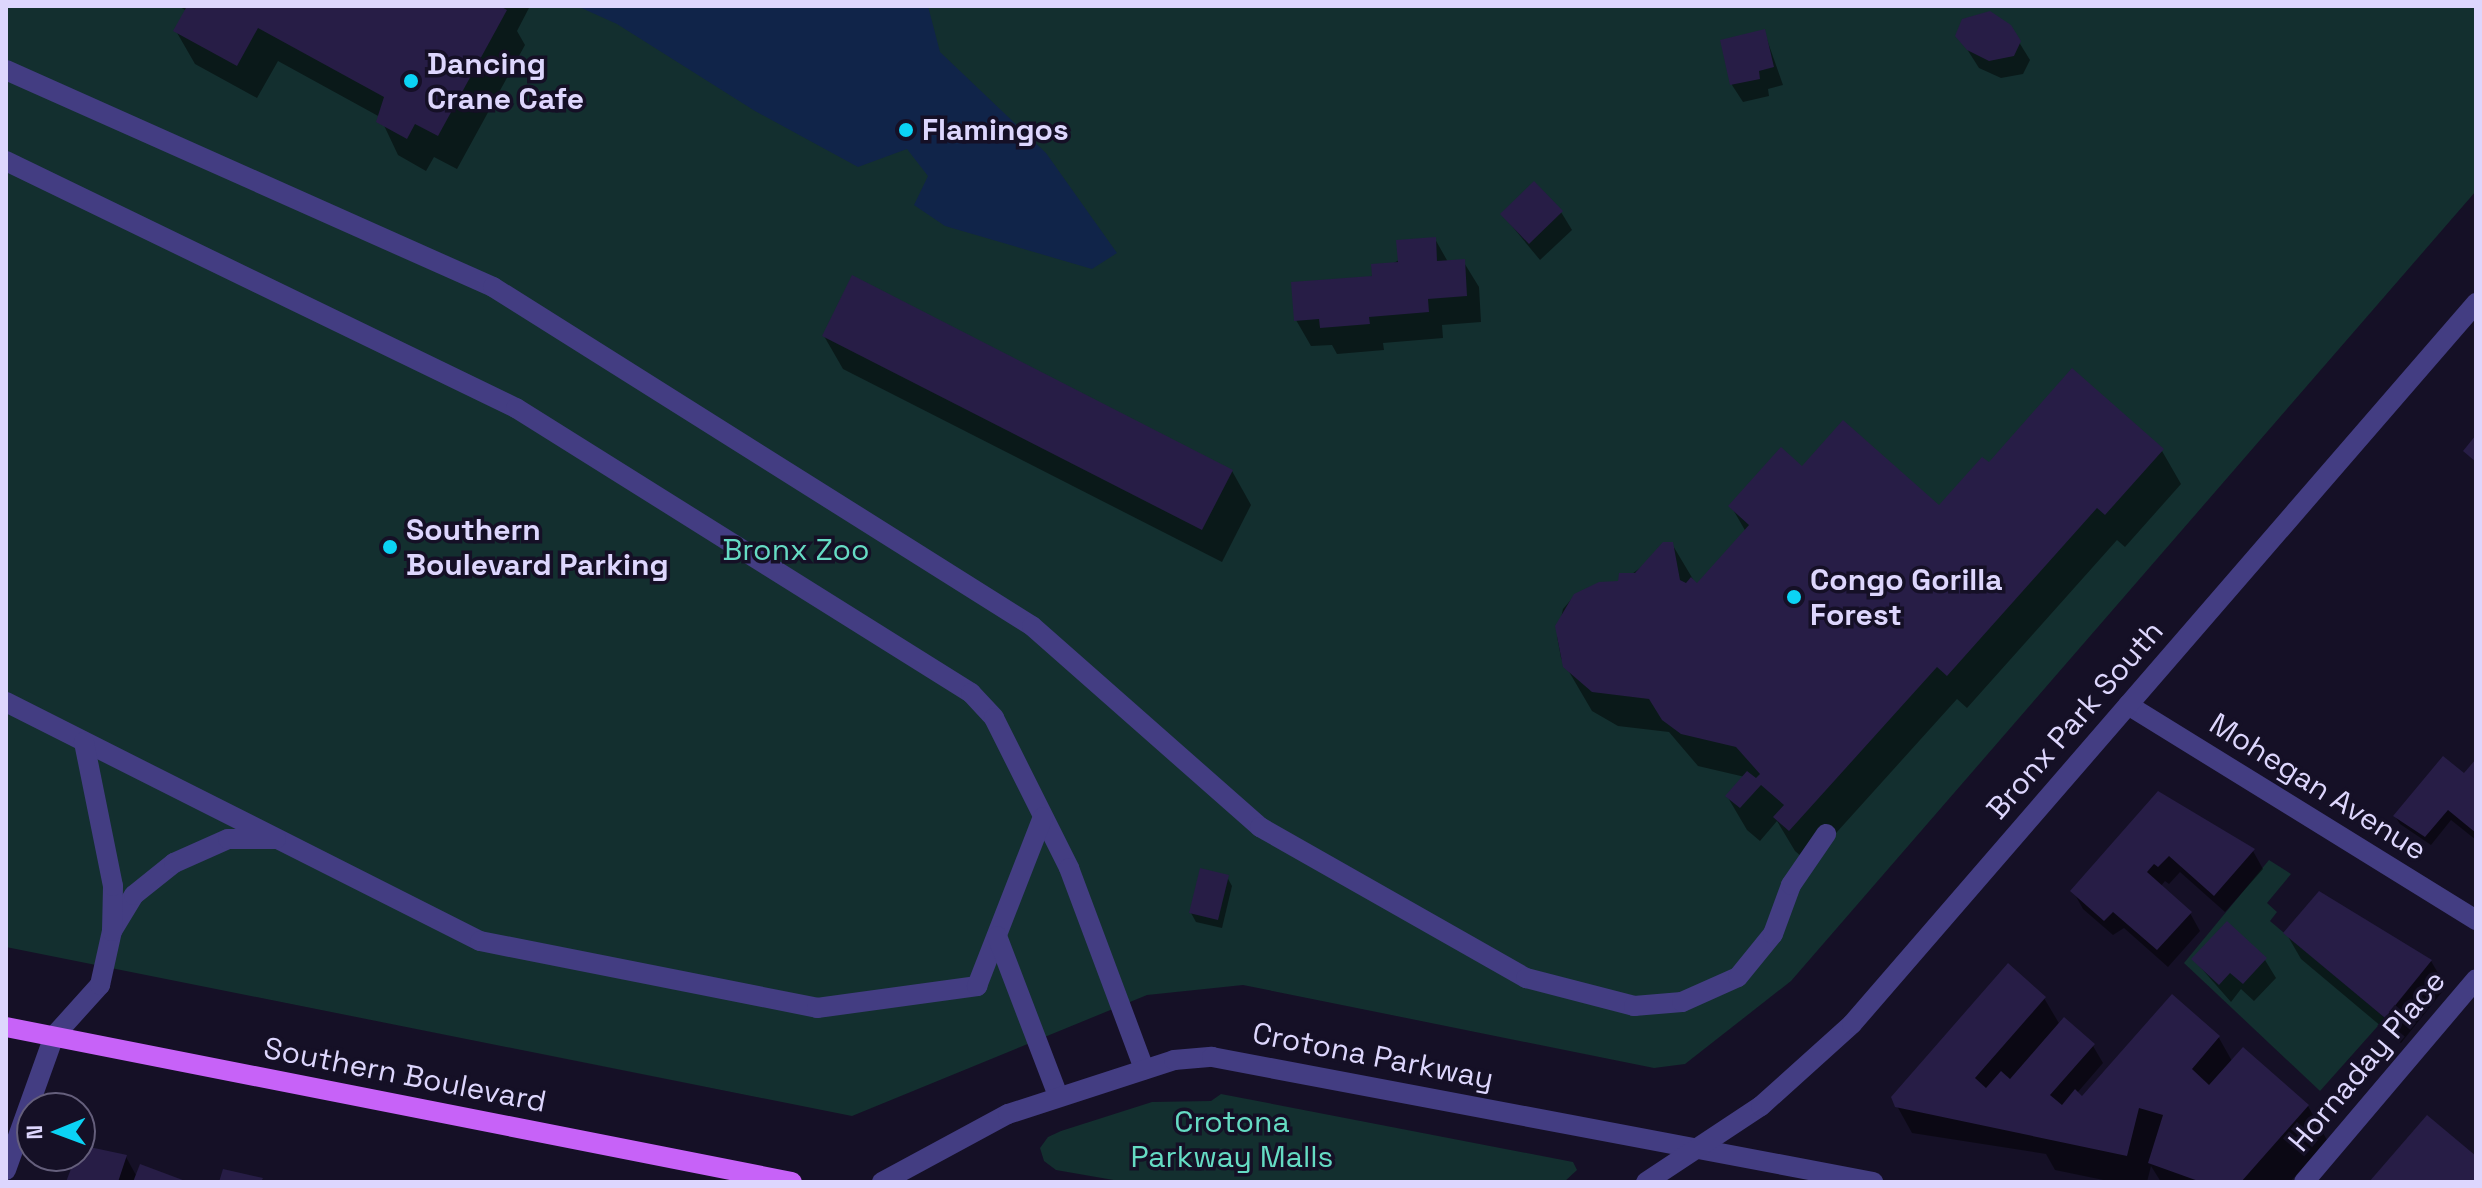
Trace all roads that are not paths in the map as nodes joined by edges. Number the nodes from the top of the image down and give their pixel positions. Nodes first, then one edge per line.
1 (6, 70) edge
2 (6, 161) edge
3 (2476, 303) edge
4 (6, 702) edge
5 (2128, 705) junction
6 (84, 742) junction
7 (1043, 817) junction
8 (1826, 834) dead end
9 (279, 839) junction
10 (2476, 920) edge
11 (112, 931) junction
12 (997, 936) junction
13 (2476, 979) edge
14 (6, 1027) edge
15 (54, 1036) junction
16 (1144, 1069) junction
17 (1058, 1096) junction
18 (1693, 1148) junction
19 (6, 1170) edge
20 (792, 1182) edge
21 (882, 1182) edge
22 (1646, 1182) edge
23 (1873, 1182) edge
24 (2304, 1182) edge

1 - 8 street
2 - 7 street
3 - 5 street, Bronx Park South
4 - 6 street
5 - 10 street, Mohegan Avenue
5 - 18 street, Bronx Park South
6 - 9 street
6 - 11 street
7 - 12 street
7 - 16 street
9 - 11 street
9 - 12 street
11 - 15 street
12 - 17 street
13 - 24 street, Hornaday Place
14 - 15 main road, Southern Boulevard
15 - 19 street
15 - 20 main road, Southern Boulevard
16 - 17 street, Crotona Parkway
16 - 18 street, Crotona Parkway
17 - 21 street, Crotona Parkway
18 - 22 street, Bronx Park South
18 - 23 street, Crotona Parkway

